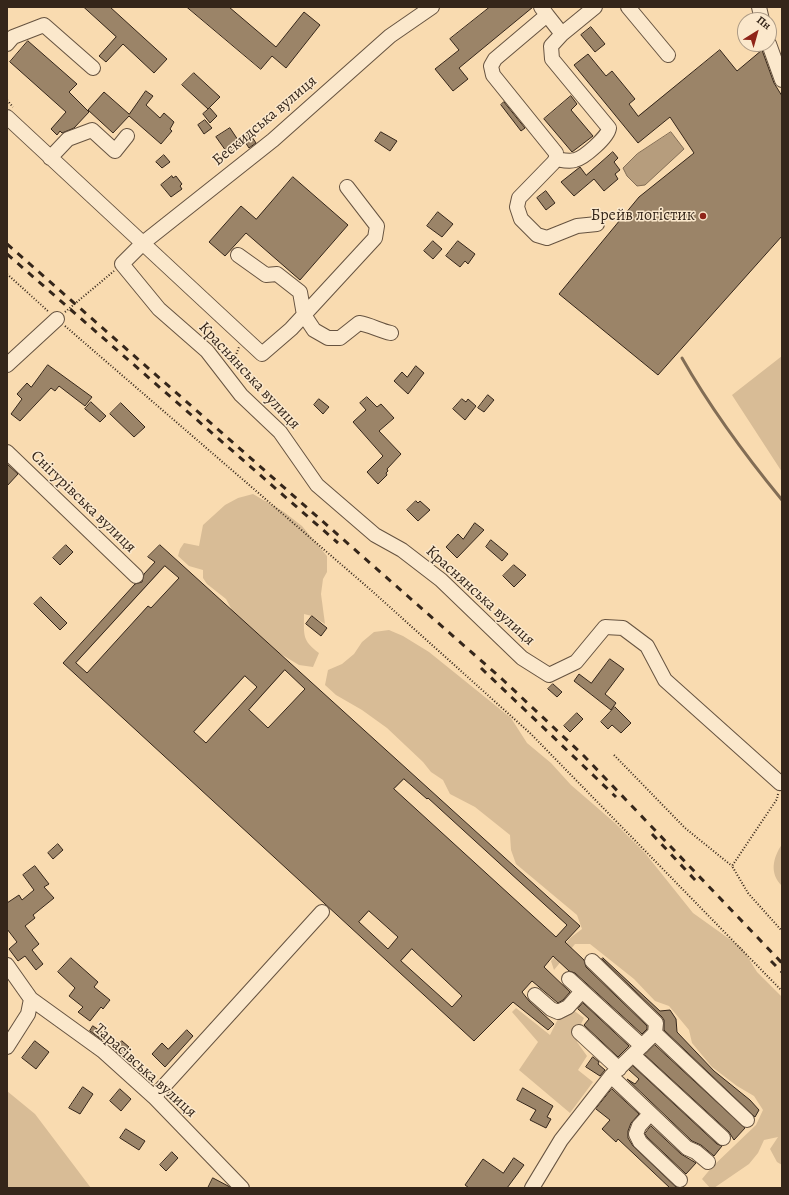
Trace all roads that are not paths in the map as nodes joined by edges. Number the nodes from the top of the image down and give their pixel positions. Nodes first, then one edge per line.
1 (432, 7) edge
2 (594, 7) edge
3 (628, 7) edge
4 (544, 11) edge
5 (562, 34) junction
6 (7, 44) edge
7 (772, 52) edge
8 (668, 55) dead end
9 (93, 68) dead end
10 (782, 80) edge
11 (7, 117) edge
12 (127, 136) dead end
13 (50, 158) junction
14 (556, 159) junction
15 (347, 186) dead end
16 (597, 224) dead end
17 (143, 243) junction
18 (238, 255) dead end
19 (122, 264) joint
20 (304, 314) junction
21 (57, 320) road end
22 (391, 333) dead end
23 (7, 365) edge
24 (7, 452) edge
25 (136, 576) dead end
26 (781, 782) edge
27 (322, 912) dead end
28 (592, 961) dead end
29 (7, 965) edge
30 (568, 979) dead end
31 (582, 991) junction
32 (535, 995) dead end
33 (31, 999) junction
34 (579, 1032) dead end
35 (655, 1033) junction
36 (7, 1047) edge
37 (637, 1051) junction
38 (615, 1073) junction
39 (154, 1097) junction
40 (650, 1114) junction
41 (747, 1120) dead end
42 (723, 1138) dead end
43 (708, 1162) dead end
44 (680, 1180) dead end
45 (242, 1188) edge
46 (532, 1188) edge

1 - 17 street, Бескидська вулиця
2 - 5 street
3 - 8 street
4 - 5 street
4 - 14 street
5 - 14 street
6 - 9 street
7 - 10 street
11 - 13 street
12 - 13 street
13 - 17 street
14 - 16 street
15 - 20 street
17 - 19 street, Бескидська вулиця
17 - 20 street
18 - 20 street
19 - 26 street, Краснянська вулиця
20 - 22 street
21 - 23 street
24 - 25 street, Снігурівська вулиця
27 - 39 street
28 - 35 street
29 - 33 street, Тарасівська вулиця
30 - 31 street
31 - 32 street
31 - 37 street
33 - 36 street
33 - 39 street, Тарасівська вулиця
34 - 38 street
35 - 37 street
35 - 41 street
37 - 38 street
37 - 42 street
38 - 40 street
38 - 46 street
39 - 45 street, Тарасівська вулиця
40 - 43 street
40 - 44 street

